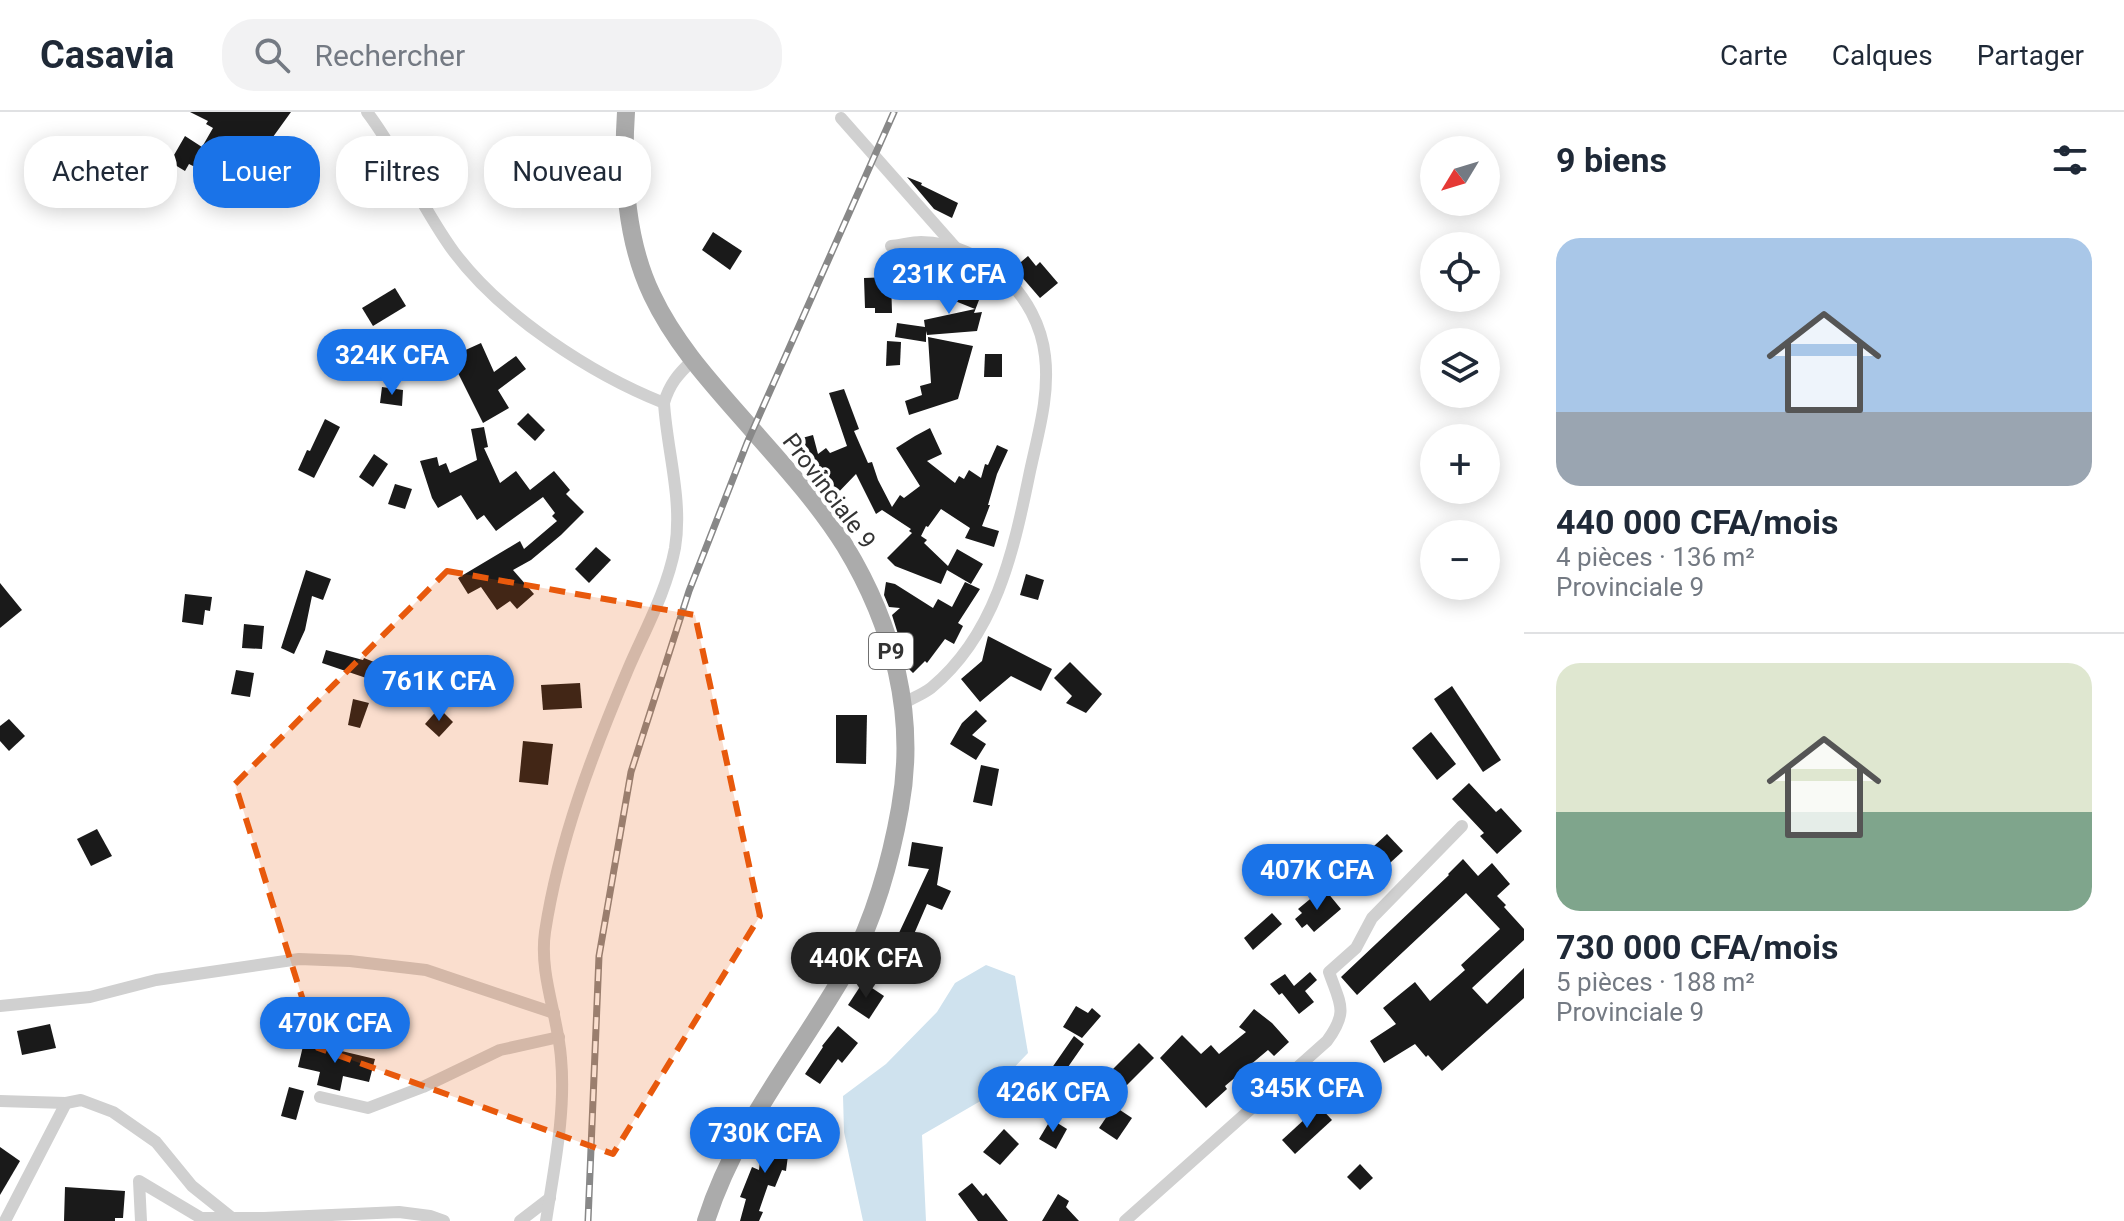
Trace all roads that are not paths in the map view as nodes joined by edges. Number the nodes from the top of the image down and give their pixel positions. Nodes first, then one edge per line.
1 (367, 112) edge
2 (626, 112) edge
3 (841, 118) dead end
4 (891, 246) dead end
5 (955, 247) junction
6 (692, 361) junction
7 (664, 403) junction
8 (904, 703) junction
9 (1462, 826) dead end
10 (0, 1006) edge
11 (554, 1013) junction
12 (559, 1037) junction
13 (320, 1097) dead end
14 (0, 1101) edge
15 (66, 1103) junction
16 (550, 1198) junction
17 (232, 1218) junction
18 (198, 1219) edge
19 (5, 1221) edge
20 (141, 1221) edge
21 (444, 1221) edge
22 (520, 1221) edge
23 (546, 1221) edge
24 (706, 1221) edge
25 (1125, 1221) edge

1 - 7 street
2 - 6 main road, Provinciale 9 / P9
3 - 5 street
4 - 5 street
5 - 8 street
6 - 7 street
6 - 8 main road, Provinciale 9 / P9
7 - 11 street
8 - 24 main road, Provinciale 9 / P9
9 - 25 street
10 - 11 street
11 - 12 street
12 - 13 street
12 - 16 street
14 - 15 street
15 - 17 street
15 - 19 street
16 - 22 street
16 - 23 street
17 - 18 street
17 - 21 street
18 - 20 street

